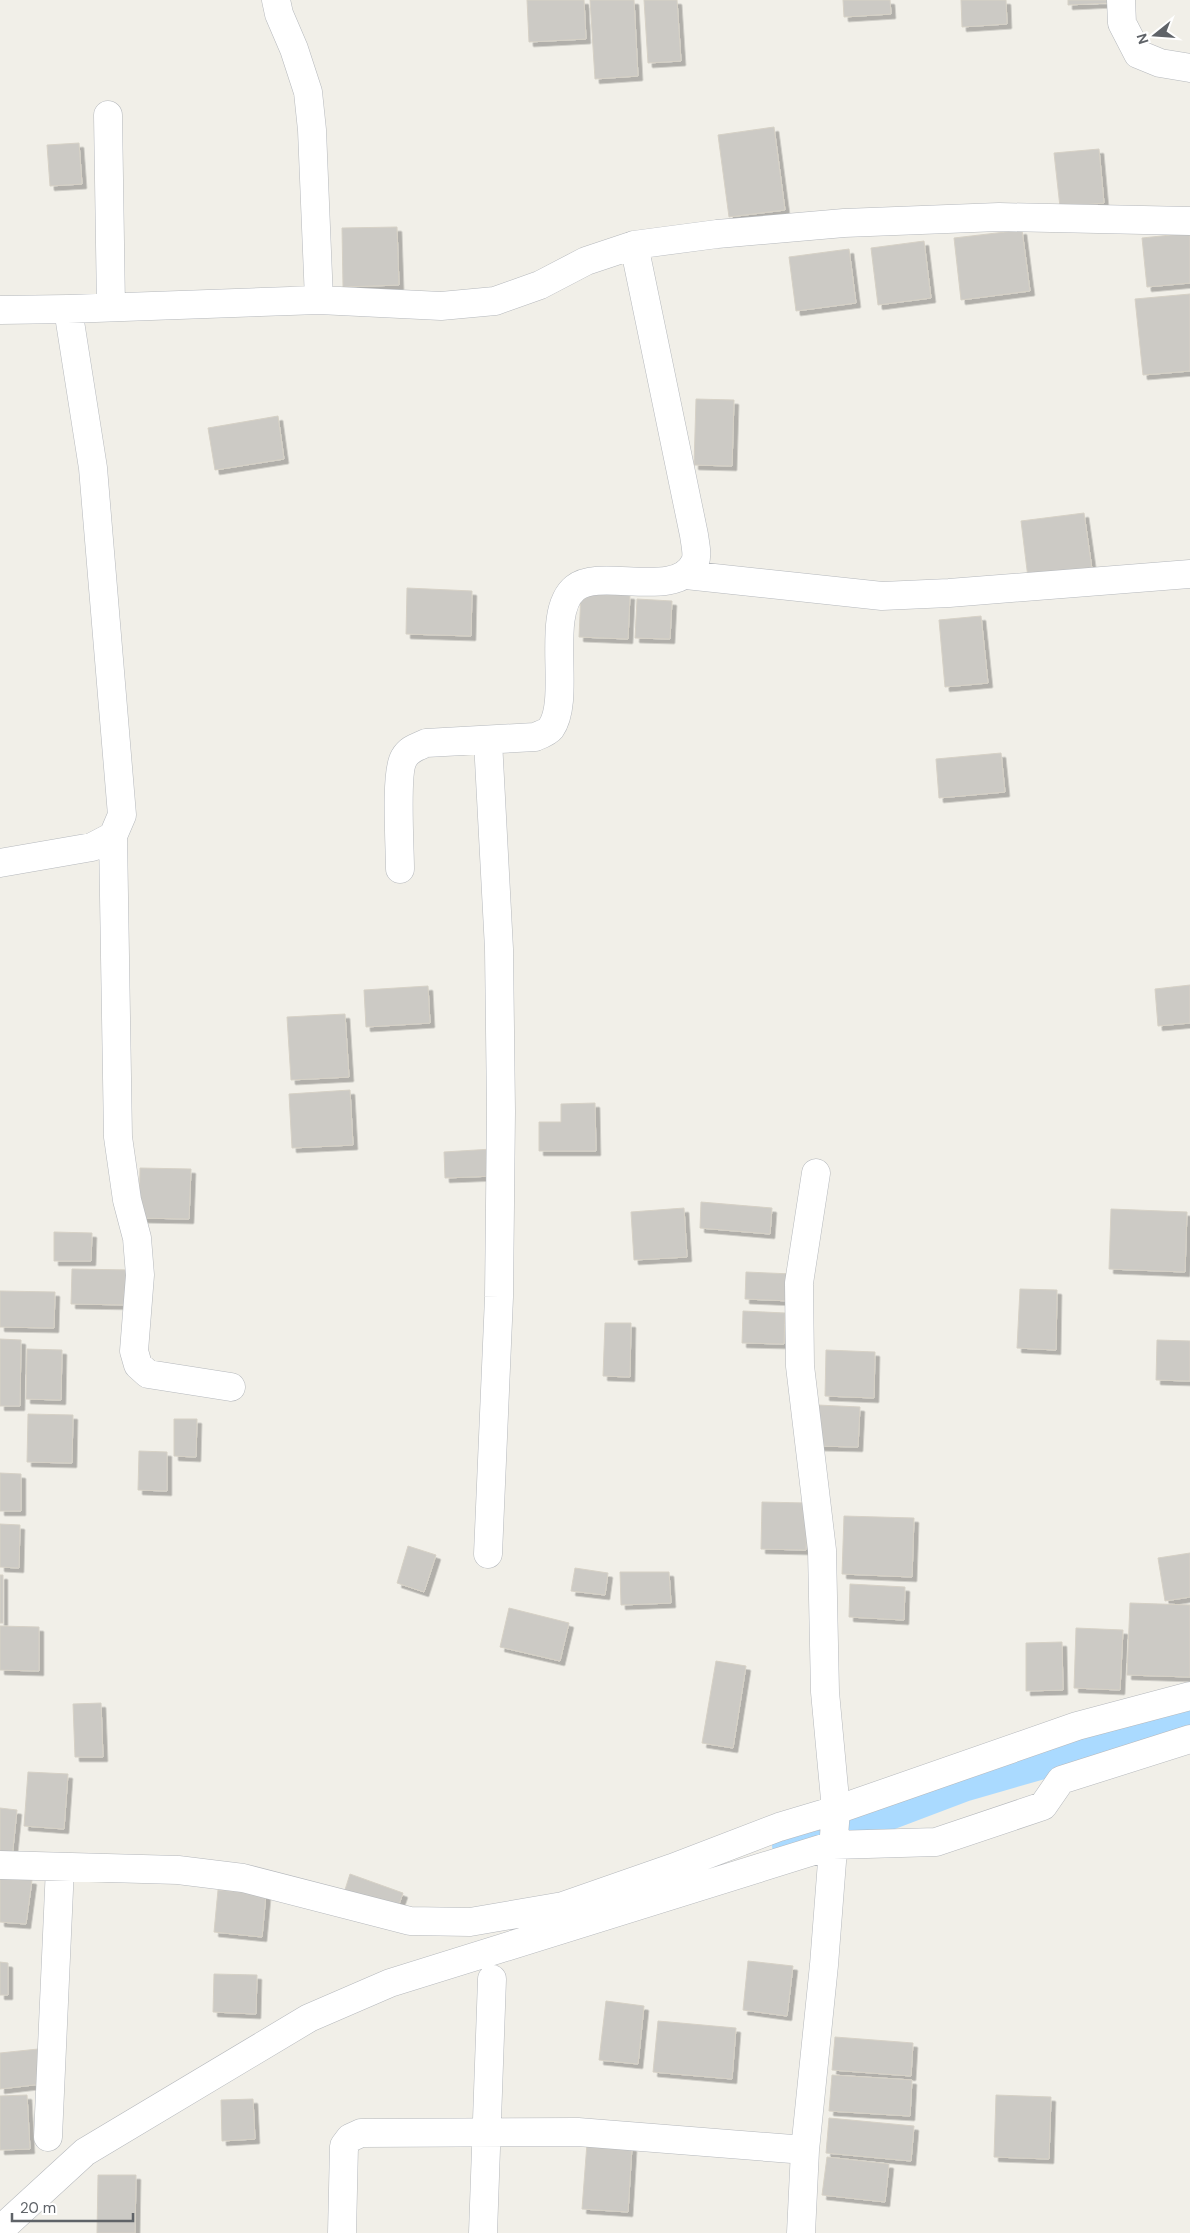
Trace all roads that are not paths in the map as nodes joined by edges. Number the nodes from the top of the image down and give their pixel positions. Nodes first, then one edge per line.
1 (276, 0) edge
2 (1121, 0) edge
3 (1190, 68) edge
4 (108, 115) dead end
5 (1190, 221) edge
6 (634, 245) junction
7 (319, 300) junction
8 (111, 307) junction
9 (68, 309) junction
10 (0, 310) edge
11 (1190, 574) edge
12 (686, 575) junction
13 (488, 742) junction
14 (114, 836) junction
15 (0, 863) edge
16 (400, 869) dead end
17 (816, 1173) dead end
18 (231, 1387) dead end
19 (488, 1554) dead end
20 (1190, 1696) edge
21 (1190, 1739) edge
22 (836, 1811) junction
23 (833, 1843) junction
24 (0, 1865) edge
25 (60, 1867) junction
26 (492, 1979) dead end
27 (488, 2133) junction
28 (48, 2137) dead end
29 (805, 2150) junction
30 (0, 2230) edge
31 (342, 2233) edge
32 (483, 2233) edge
33 (802, 2233) edge

1 - 7 street
2 - 3 street
4 - 8 street
5 - 6 street
6 - 7 street
6 - 12 street
7 - 8 street
8 - 9 street
9 - 10 street
9 - 14 street
11 - 12 street
12 - 13 street
13 - 16 street
13 - 19 street
14 - 15 street
14 - 18 street
17 - 22 street
20 - 22 street
21 - 23 street
22 - 23 street
22 - 25 street
23 - 29 street
23 - 30 street
24 - 25 street
25 - 28 street
26 - 27 street
27 - 29 street
27 - 31 street
27 - 32 street
29 - 33 street

